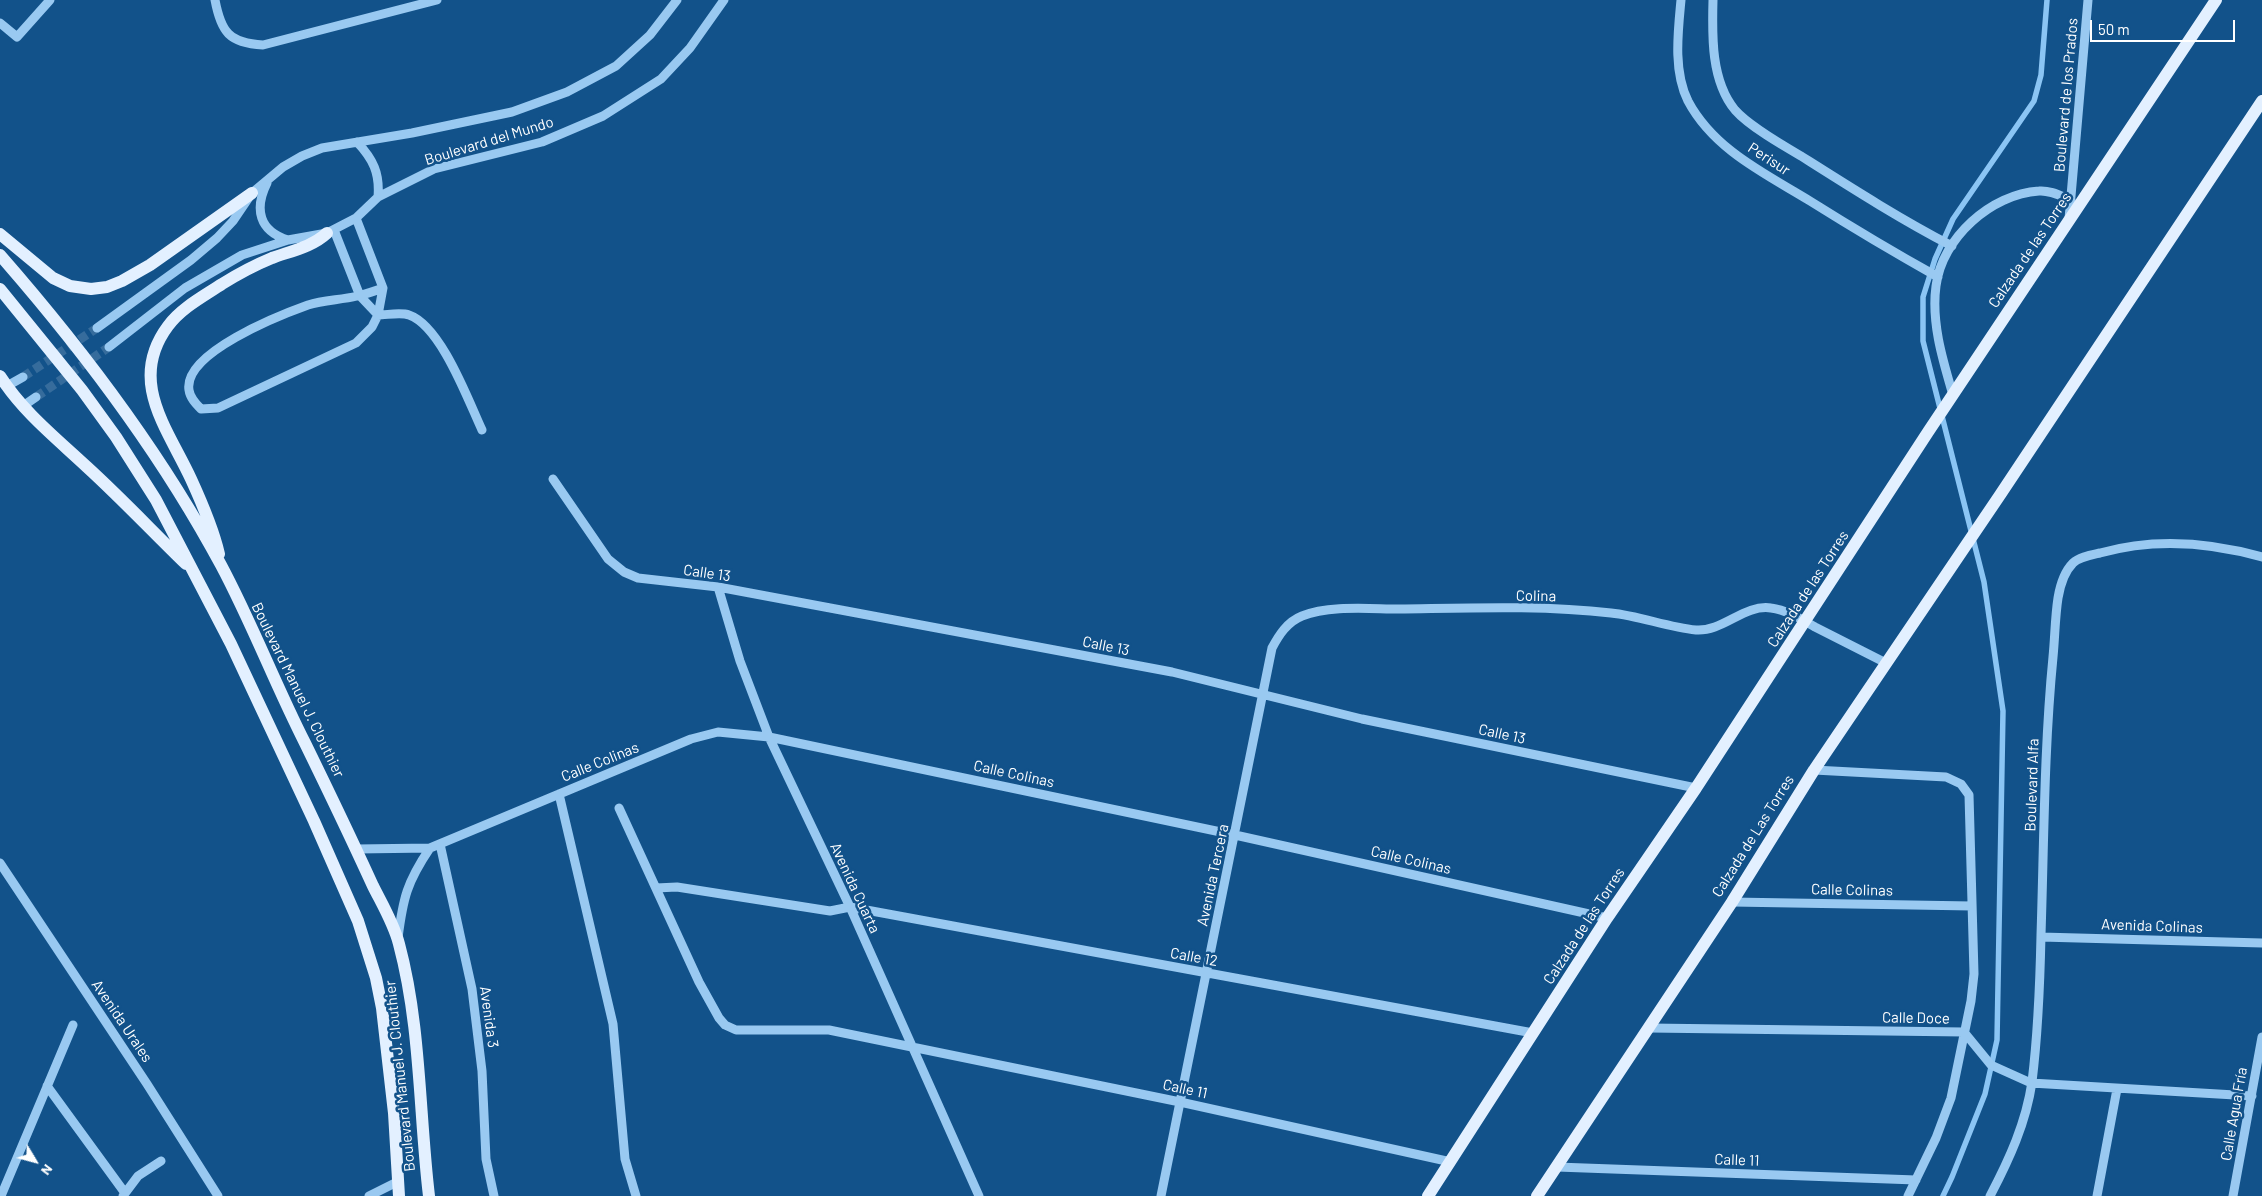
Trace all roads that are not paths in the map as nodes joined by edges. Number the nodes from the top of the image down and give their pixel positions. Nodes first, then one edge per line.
1 (50, 0) edge
2 (215, 0) edge
3 (437, 0) edge
4 (677, 0) edge
5 (724, 0) edge
6 (1681, 0) edge
7 (1713, 0) edge
8 (2088, 0) edge
9 (2216, 0) edge
10 (0, 22) edge
11 (2262, 101) edge
12 (357, 142) junction
13 (269, 181) junction
14 (252, 193) junction
15 (378, 197) junction
16 (2071, 200) junction
17 (356, 218) junction
18 (2069, 221) junction
19 (330, 232) junction
20 (0, 234) edge
21 (288, 240) junction
22 (1952, 246) junction
23 (0, 255) edge
24 (1938, 278) junction
25 (383, 288) junction
26 (0, 289) edge
27 (360, 296) junction
28 (378, 315) junction
29 (98, 328) tunnel mouth
30 (108, 347) tunnel mouth
31 (23, 377) tunnel mouth
32 (3, 381) edge
33 (1953, 395) junction
34 (36, 397) tunnel mouth
35 (23, 406) junction
36 (482, 430) dead end
37 (553, 478) dead end
38 (2262, 557) edge
39 (222, 566) junction
40 (194, 571) junction
41 (718, 587) junction
42 (1806, 622) junction
43 (1272, 648) joint
44 (1886, 663) junction
45 (1262, 694) junction
46 (769, 737) junction
47 (1814, 770) junction
48 (1696, 788) junction
49 (559, 794) junction
50 (619, 808) dead end
51 (1235, 835) junction
52 (440, 844) junction
53 (357, 848) junction
54 (430, 848) junction
55 (0, 863) edge
56 (656, 888) junction
57 (1732, 902) junction
58 (1972, 906) junction
59 (850, 908) junction
60 (1607, 918) junction
61 (2041, 937) junction
62 (398, 940) junction
63 (2262, 943) edge
64 (1206, 973) junction
65 (73, 1025) dead end
66 (1650, 1028) junction
67 (1964, 1032) junction
68 (1533, 1033) junction
69 (2262, 1036) edge
70 (913, 1046) junction
71 (2031, 1083) junction
72 (47, 1086) junction
73 (2117, 1089) junction
74 (2252, 1096) junction
75 (1180, 1102) junction
76 (161, 1161) dead end
77 (1451, 1162) junction
78 (1557, 1167) junction
79 (1916, 1180) junction
80 (397, 1182) junction
81 (124, 1194) edge
82 (1, 1196) edge
83 (218, 1196) edge
84 (369, 1196) edge
85 (399, 1196) edge
86 (430, 1196) edge
87 (494, 1196) edge
88 (636, 1196) edge
89 (979, 1196) edge
90 (1161, 1196) edge
91 (1428, 1196) edge
92 (1537, 1196) edge
93 (1908, 1196) edge
94 (1990, 1196) edge
95 (2097, 1196) edge
96 (2233, 1196) edge

1 - 10 street
2 - 3 street
4 - 12 street, Boulevard del Mundo
5 - 15 street, Boulevard del Mundo
6 - 24 street, Perisur
7 - 22 street, Perisur
8 - 16 street, Boulevard de los Prados
9 - 18 main road, Calzada de las Torres
11 - 44 main road, Calzada de Las Torres
12 - 13 street, Boulevard del Mundo
12 - 15 street
13 - 14 street, Boulevard del Mundo
13 - 21 street
14 - 20 main road
14 - 29 street, Boulevard del Mundo
15 - 17 street, Boulevard del Mundo
16 - 18 street, Boulevard de los Prados
16 - 22 street
17 - 19 street, Boulevard del Mundo
17 - 25 street
18 - 33 main road, Calzada de las Torres
19 - 21 street, Boulevard del Mundo
19 - 27 street
19 - 39 main road
21 - 30 street, Boulevard del Mundo
22 - 24 street
23 - 39 main road, Boulevard Manuel J. Clouthier
24 - 33 street
25 - 27 street
25 - 28 street
26 - 40 main road, Boulevard Manuel J. Clouthier
27 - 28 street
27 - 28 street
28 - 36 street
31 - 32 street
32 - 35 main road
33 - 42 main road, Calzada de las Torres
34 - 35 street
35 - 40 main road
37 - 41 street, Calle 13
38 - 61 street, Boulevard Alfa
39 - 53 main road, Boulevard Manuel J. Clouthier
40 - 80 main road, Boulevard Manuel J. Clouthier
41 - 45 street, Calle 13
41 - 46 street, Avenida Cuarta
42 - 43 street, Colina
42 - 44 street, Colina
42 - 48 main road, Calzada de las Torres
43 - 45 street, Avenida Tercera
44 - 47 main road, Calzada de Las Torres
45 - 48 street, Calle 13
45 - 51 street, Avenida Tercera
46 - 49 street, Calle Colinas
46 - 51 street, Calle Colinas
46 - 59 street, Avenida Cuarta
47 - 57 main road, Calzada de Las Torres
47 - 58 street
48 - 60 main road, Calzada de las Torres
49 - 52 street, Calle Colinas
49 - 88 street
50 - 56 street, Calle 11
51 - 60 street, Calle Colinas
51 - 64 street, Avenida Tercera
52 - 54 street, Calle Colinas
52 - 87 street, Avenida 3
53 - 54 street, Calle Colinas
53 - 62 main road, Boulevard Manuel J. Clouthier
54 - 62 street
55 - 83 street, Avenida Urales
56 - 59 street, Calle 12
56 - 70 street, Calle 11
57 - 58 street, Calle Colinas
57 - 66 main road, Calzada de Las Torres
58 - 67 street
59 - 64 street, Calle 12
59 - 70 street, Avenida Cuarta
60 - 68 main road, Calzada de las Torres
61 - 63 street, Avenida Colinas
61 - 71 street, Boulevard Alfa
62 - 86 main road, Boulevard Manuel J. Clouthier
64 - 68 street, Calle 12
64 - 75 street, Avenida Tercera
65 - 72 street
66 - 67 street, Calle Doce
66 - 78 main road, Calzada de Las Torres
67 - 71 street, Calle Doce
67 - 79 street
68 - 77 main road, Calzada de las Torres
69 - 74 street, Calle Agua Fría
70 - 75 street, Calle 11
70 - 89 street, Avenida Cuarta
71 - 73 street, Calle Doce
71 - 94 street, Boulevard Alfa
72 - 81 street
72 - 82 street
73 - 74 street, Calle Doce
73 - 95 street
74 - 96 street, Calle Agua Fría
75 - 77 street, Calle 11
75 - 90 street, Avenida Tercera
76 - 81 street
77 - 91 main road, Calzada de las Torres
78 - 79 street, Calle 11
78 - 92 main road, Calzada de Las Torres
79 - 93 street
80 - 84 street, Boulevard Manuel J. Clouthier
80 - 85 main road, Boulevard Manuel J. Clouthier

